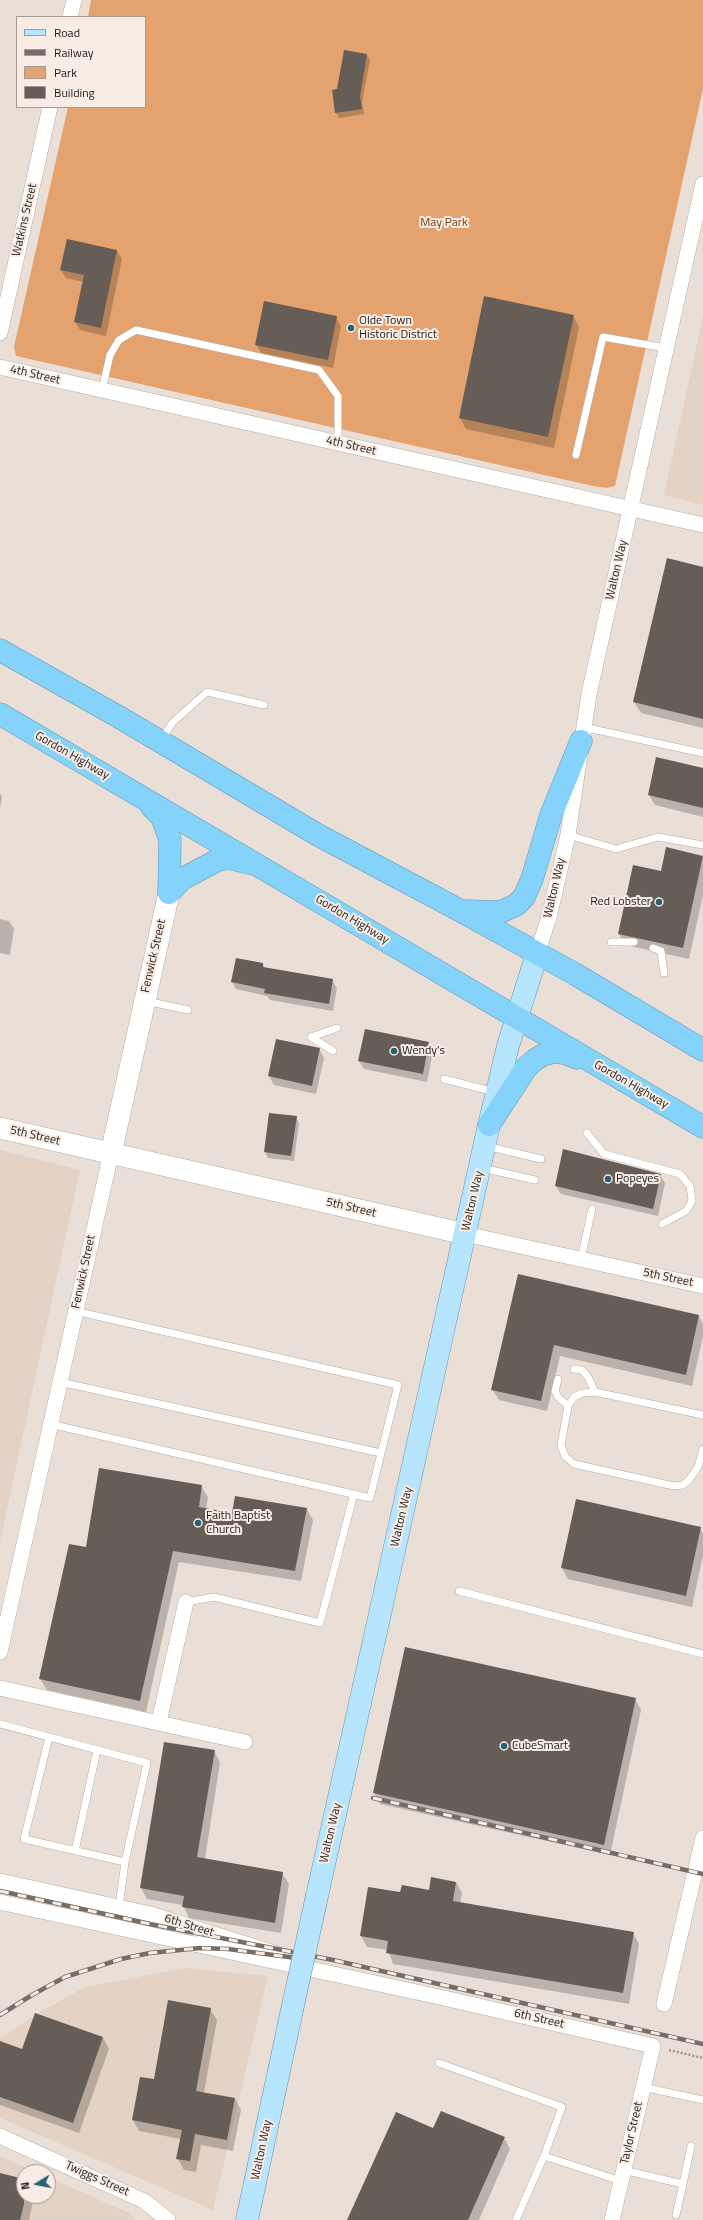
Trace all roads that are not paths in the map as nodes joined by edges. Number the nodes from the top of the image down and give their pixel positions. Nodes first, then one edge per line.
1 (74, 0) edge
2 (70, 16) edge
3 (50, 108) edge
4 (703, 184) edge
5 (0, 333) edge
6 (666, 348) junction
7 (0, 367) edge
8 (102, 390) junction
9 (338, 443) junction
10 (576, 455) dead end
11 (631, 508) junction
12 (703, 525) edge
13 (0, 635) edge
14 (0, 650) edge
15 (264, 705) dead end
16 (0, 714) edge
17 (119, 717) junction
18 (582, 734) junction
19 (161, 741) junction
20 (703, 753) edge
21 (142, 796) junction
22 (568, 835) junction
23 (703, 846) edge
24 (259, 866) junction
25 (169, 893) junction
26 (461, 911) junction
27 (611, 942) dead end
28 (634, 942) dead end
29 (653, 948) dead end
30 (537, 954) junction
31 (664, 972) dead end
32 (144, 1001) junction
33 (188, 1010) dead end
34 (517, 1018) junction
35 (337, 1028) dead end
36 (703, 1050) edge
37 (334, 1051) dead end
38 (598, 1066) junction
39 (444, 1079) dead end
40 (497, 1093) junction
41 (490, 1125) junction
42 (703, 1127) edge
43 (0, 1128) edge
44 (587, 1133) dead end
45 (485, 1146) junction
46 (111, 1153) junction
47 (540, 1159) dead end
48 (480, 1168) junction
49 (535, 1180) dead end
50 (592, 1209) dead end
51 (662, 1224) dead end
52 (465, 1234) junction
53 (581, 1259) junction
54 (703, 1286) edge
55 (75, 1311) junction
56 (574, 1369) dead end
57 (558, 1380) dead end
58 (60, 1382) junction
59 (595, 1392) junction
60 (568, 1406) junction
61 (703, 1415) edge
62 (50, 1424) junction
63 (703, 1449) edge
64 (381, 1453) junction
65 (354, 1494) junction
66 (459, 1591) dead end
67 (186, 1602) joint
68 (0, 1652) edge
69 (703, 1654) edge
70 (0, 1688) edge
71 (159, 1722) junction
72 (0, 1724) edge
73 (49, 1737) junction
74 (245, 1742) dead end
75 (97, 1750) junction
76 (703, 1838) edge
77 (75, 1850) junction
78 (125, 1862) junction
79 (0, 1881) edge
80 (0, 1902) edge
81 (119, 1907) junction
82 (374, 1983) junction
83 (664, 2004) dead end
84 (653, 2046) joint
85 (439, 2063) dead end
86 (643, 2087) junction
87 (703, 2100) edge
88 (0, 2136) edge
89 (691, 2146) dead end
90 (544, 2156) junction
91 (622, 2176) junction
92 (682, 2184) junction
93 (676, 2215) dead end
94 (168, 2220) edge
95 (247, 2220) edge
96 (516, 2220) edge
97 (612, 2220) edge

1 - 2 street
3 - 5 street, Watkins Street
4 - 6 street, Walton Way
6 - 10 lane
6 - 11 street, Walton Way
7 - 8 street, 4th Street
8 - 9 street, 4th Street
8 - 9 lane
9 - 11 street, 4th Street
11 - 12 street, 4th Street
11 - 18 street, Walton Way
13 - 17 highway
14 - 17 highway
15 - 19 lane
16 - 21 highway, Gordon Highway
17 - 19 highway
18 - 20 lane
18 - 22 street, Walton Way
18 - 26 highway
19 - 26 highway
21 - 24 highway, Gordon Highway
21 - 25 highway
22 - 23 lane
22 - 30 street, Walton Way
24 - 25 highway
24 - 34 highway, Gordon Highway
25 - 32 main road, Fenwick Street
26 - 30 highway
27 - 28 lane
29 - 31 lane
30 - 34 main road, Walton Way
30 - 36 highway
32 - 33 lane
32 - 46 main road, Fenwick Street
34 - 38 highway, Gordon Highway
34 - 40 main road, Walton Way
35 - 37 lane
38 - 41 highway
38 - 42 highway, Gordon Highway
39 - 40 lane
40 - 41 main road, Walton Way
41 - 45 main road, Walton Way
43 - 46 main road, 5th Street
44 - 51 lane
45 - 47 lane
45 - 48 main road, Walton Way
46 - 52 main road, 5th Street
46 - 55 street, Fenwick Street
48 - 49 lane
48 - 52 main road, Walton Way
50 - 53 lane
52 - 53 street, 5th Street
52 - 95 main road, Walton Way, bridge
53 - 54 street, 5th Street
55 - 58 street, Fenwick Street
55 - 64 lane
56 - 59 lane
57 - 60 lane
58 - 62 street, Fenwick Street
58 - 64 lane
59 - 60 lane
59 - 61 lane
60 - 63 lane
62 - 65 lane
62 - 68 street, Fenwick Street
64 - 65 lane
65 - 67 lane
66 - 69 lane
67 - 71 street
70 - 71 street
71 - 74 street
72 - 73 lane
73 - 75 lane
73 - 77 lane
75 - 77 lane
75 - 78 lane
76 - 83 street
77 - 78 lane
78 - 81 lane
79 - 81 street, 6th Street
80 - 82 street, 6th Street
81 - 82 street, 6th Street
82 - 84 street, 6th Street
84 - 86 street, Taylor Street
85 - 90 lane
86 - 87 lane
86 - 91 street, Taylor Street
88 - 94 street, Twiggs Street
89 - 92 lane
90 - 91 lane
90 - 96 lane
91 - 92 lane
91 - 97 street, Taylor Street
92 - 93 lane

